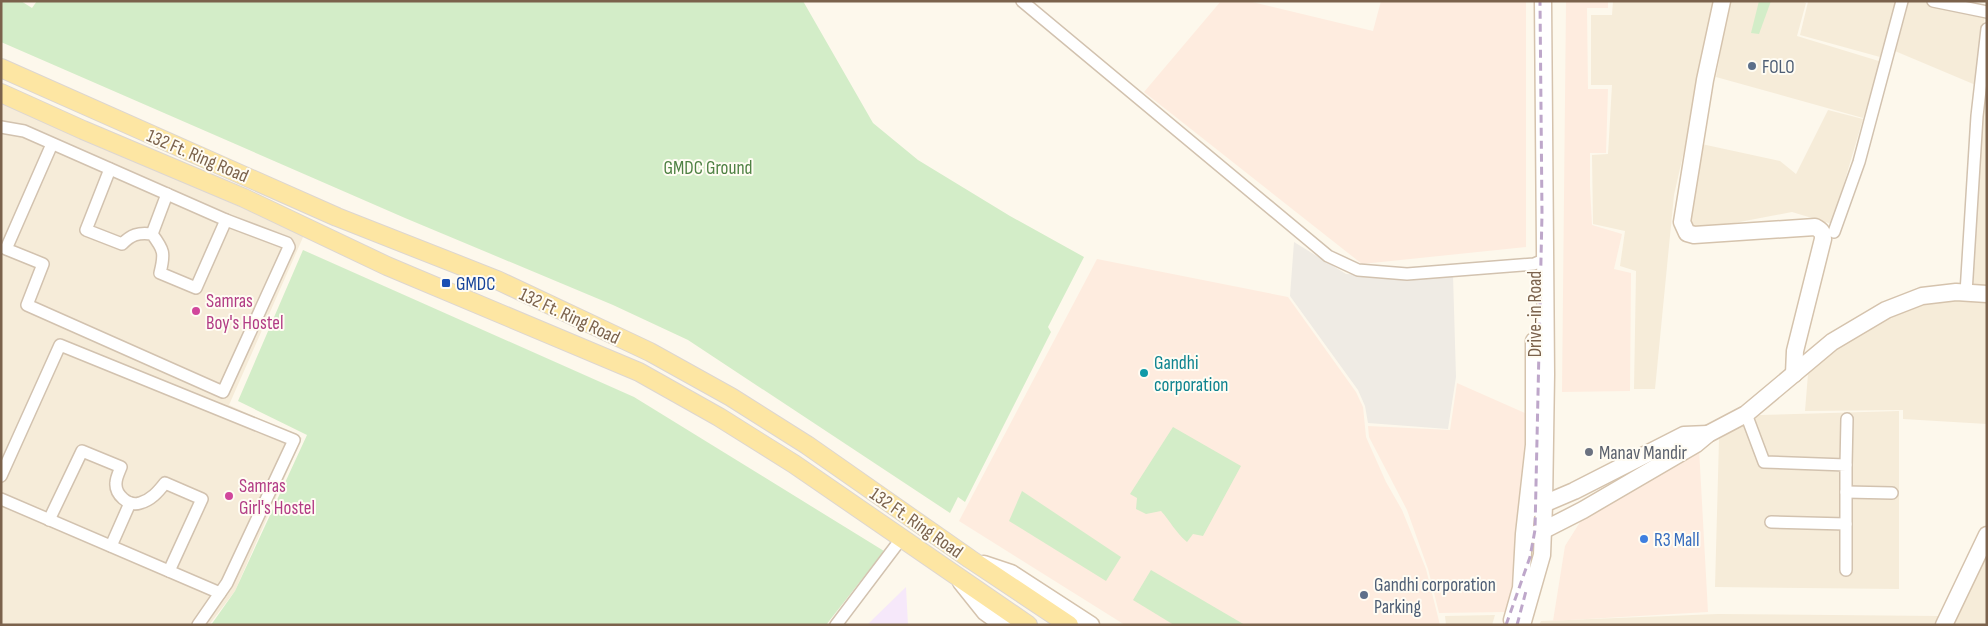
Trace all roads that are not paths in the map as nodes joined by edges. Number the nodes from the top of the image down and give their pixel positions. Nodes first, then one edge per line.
1 (1022, 1) edge
2 (1532, 1) edge
3 (1543, 1) edge
4 (1722, 1) edge
5 (1902, 1) edge
6 (1933, 1) edge
7 (1987, 12) edge
8 (1987, 29) edge
9 (1, 68) edge
10 (1, 93) edge
11 (1, 127) edge
12 (52, 144) junction
13 (110, 169) junction
14 (166, 194) junction
15 (226, 220) junction
16 (1834, 232) dead end
17 (152, 234) junction
18 (1540, 261) junction
19 (1966, 293) junction
20 (1987, 294) edge
21 (1794, 374) junction
22 (1746, 414) junction
23 (1847, 419) dead end
24 (1708, 434) junction
25 (1846, 465) junction
26 (1, 476) edge
27 (1846, 492) junction
28 (1892, 493) dead end
29 (1, 499) edge
30 (130, 503) junction
31 (1544, 505) junction
32 (1527, 510) junction
33 (49, 520) junction
34 (1771, 522) dead end
35 (1846, 524) junction
36 (1543, 532) junction
37 (1987, 535) edge
38 (900, 538) junction
39 (1524, 538) junction
40 (111, 546) junction
41 (970, 559) junction
42 (1846, 570) dead end
43 (169, 571) junction
44 (955, 576) junction
45 (220, 593) junction
46 (198, 625) edge
47 (836, 625) edge
48 (1003, 625) edge
49 (1028, 625) edge
50 (1069, 625) edge
51 (1092, 625) edge
52 (1511, 625) edge
53 (1522, 625) edge
54 (1944, 625) edge

1 - 18 street
2 - 18 street, Drive-in Road
3 - 18 street, Drive-in Road
4 - 21 street
5 - 16 street
6 - 7 street
8 - 19 street
9 - 41 main road, 132 Ft. Ring Road
10 - 38 main road, 132 Ft. Ring Road
11 - 12 street
12 - 13 street
12 - 15 street
13 - 14 street
13 - 17 street
14 - 15 street
14 - 17 street
15 - 17 street
18 - 31 street, Drive-in Road
18 - 32 street, Drive-in Road
19 - 20 street
19 - 21 street
21 - 22 street
22 - 24 street
22 - 25 street
23 - 25 street
24 - 31 street
24 - 36 street
25 - 27 street
26 - 45 street
27 - 28 street
27 - 35 street
29 - 33 street
30 - 33 street
30 - 40 street
30 - 43 street
31 - 32 street
31 - 36 street, Drive-in Road
32 - 39 street, Drive-in Road
33 - 40 street
34 - 35 street
35 - 42 street
36 - 39 street
36 - 53 street, Drive-in Road
37 - 54 street
38 - 44 main road, 132 Ft. Ring Road
38 - 47 street
39 - 52 street, Drive-in Road
40 - 43 street
41 - 50 main road, 132 Ft. Ring Road
41 - 51 street
43 - 45 street
44 - 48 street
44 - 49 main road, 132 Ft. Ring Road
45 - 46 street

